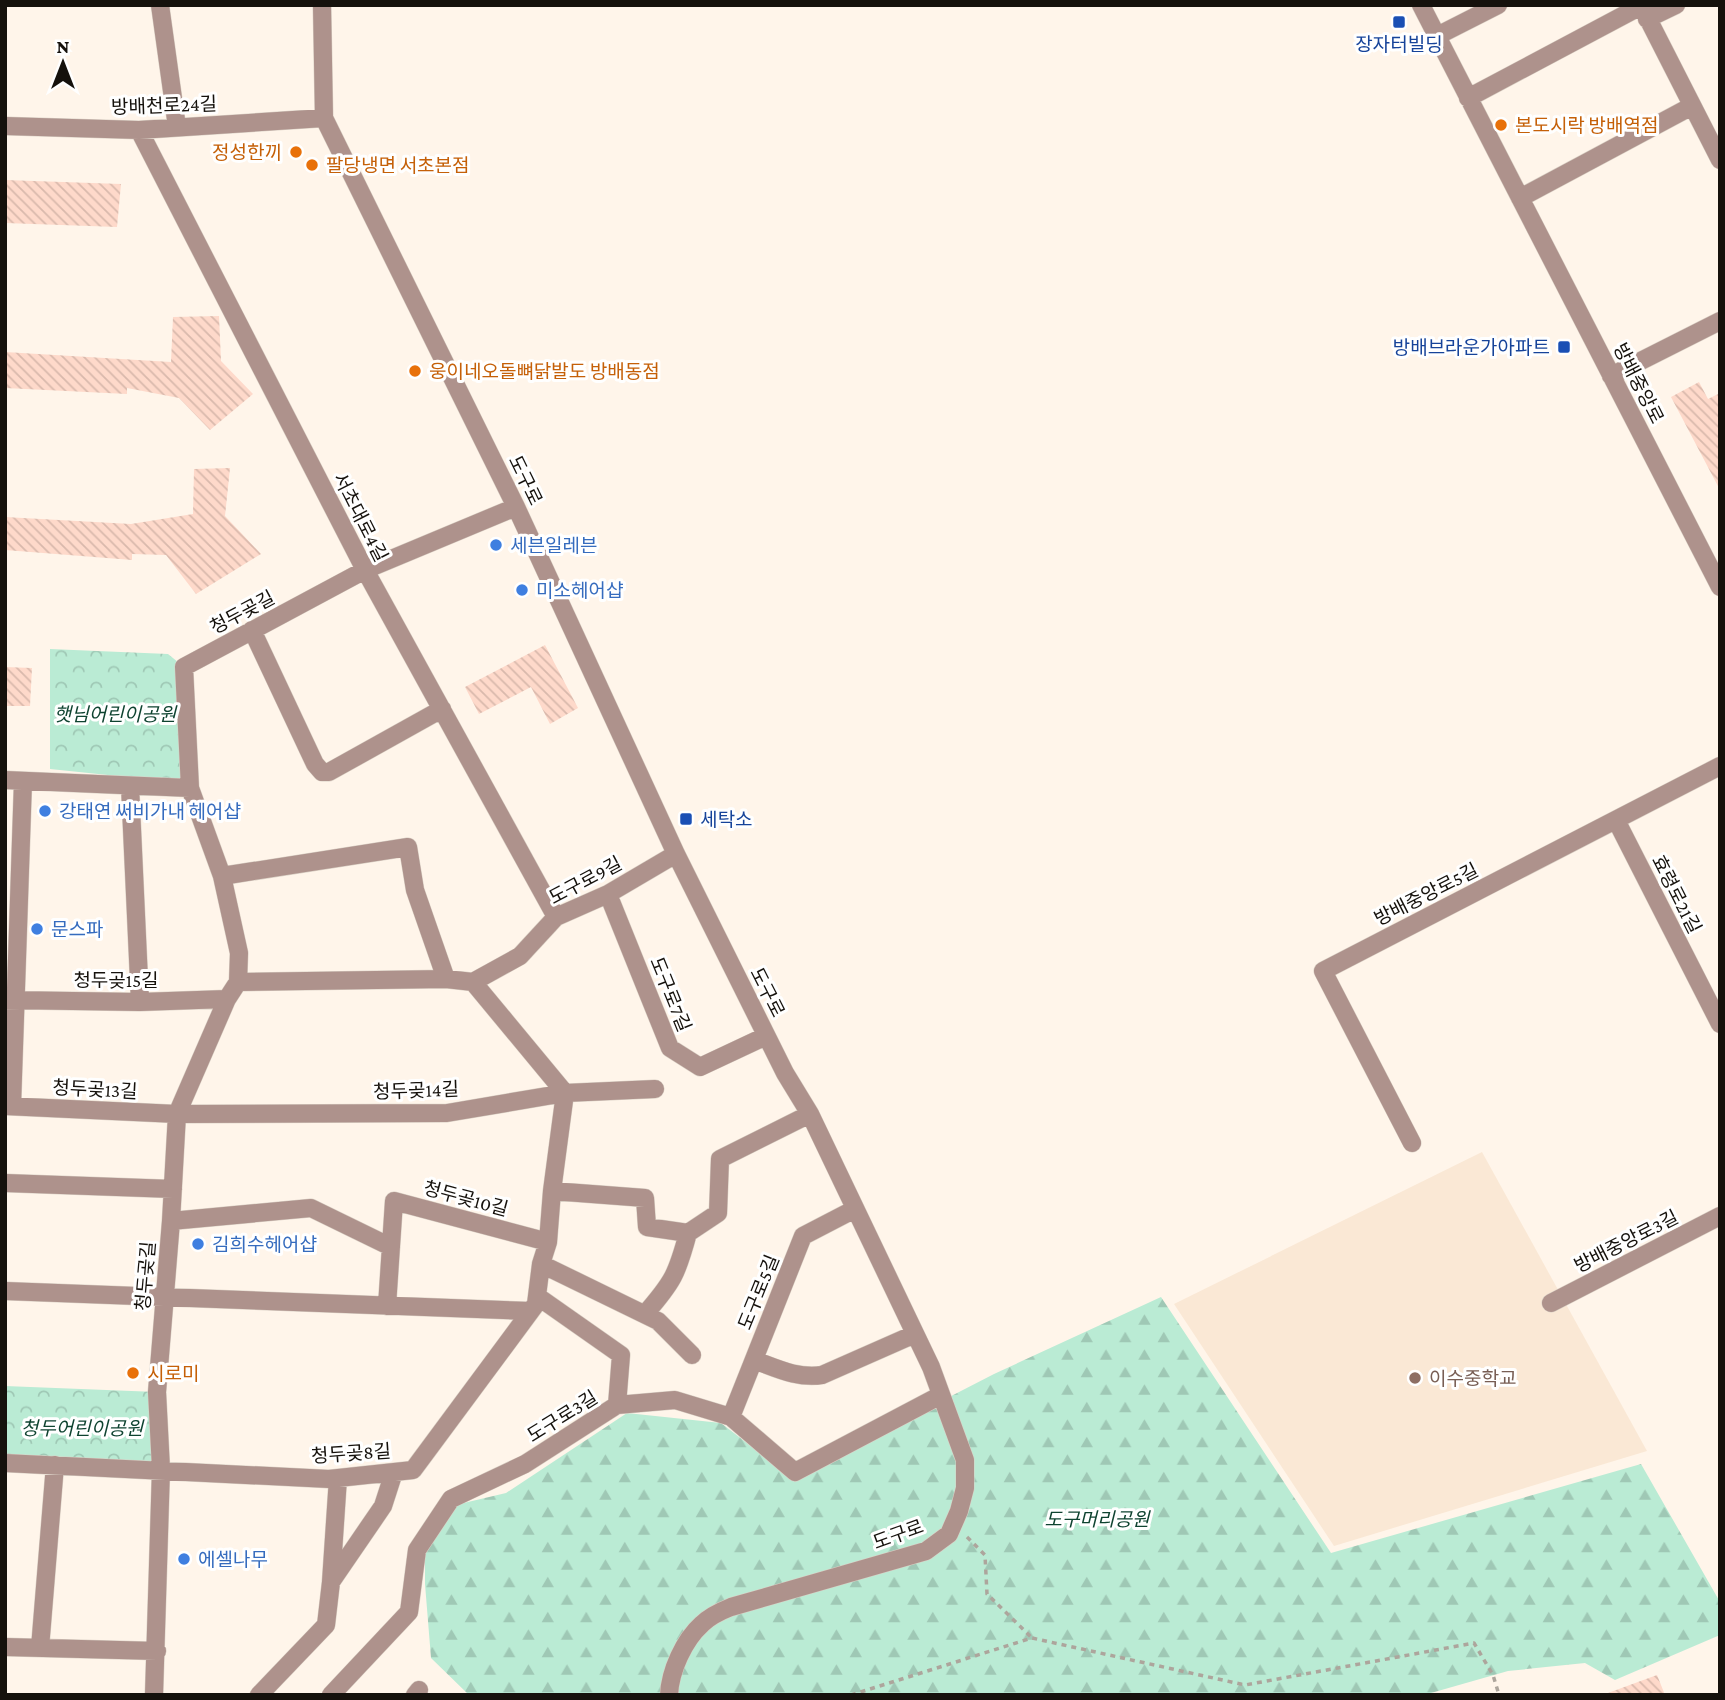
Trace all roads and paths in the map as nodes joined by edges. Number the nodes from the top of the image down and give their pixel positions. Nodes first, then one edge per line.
1 (160, 5) edge
2 (322, 5) edge
3 (1421, 5) edge
4 (1498, 5) edge
5 (1676, 5) edge
6 (1643, 10) edge
7 (1437, 36) junction
8 (1468, 98) junction
9 (1692, 106) junction
10 (324, 118) junction
11 (5, 125) edge
12 (177, 127) junction
13 (139, 130) junction
14 (1720, 160) edge
15 (1520, 198) junction
16 (1720, 321) edge
17 (1611, 376) junction
18 (516, 507) junction
19 (365, 570) junction
20 (1720, 587) edge
21 (252, 630) junction
22 (442, 709) junction
23 (1720, 766) edge
24 (14, 781) edge
25 (131, 786) junction
26 (190, 788) junction
27 (1616, 820) junction
28 (676, 854) junction
29 (222, 877) junction
30 (607, 894) junction
31 (556, 917) junction
32 (446, 979) junction
33 (237, 982) junction
34 (473, 982) junction
35 (227, 999) junction
36 (11, 1000) edge
37 (140, 1002) junction
38 (1720, 1024) edge
39 (766, 1036) junction
40 (655, 1089) dead end
41 (565, 1093) junction
42 (8, 1106) edge
43 (177, 1114) junction
44 (810, 1114) junction
45 (1412, 1143) dead end
46 (5, 1183) edge
47 (173, 1189) junction
48 (552, 1191) junction
49 (855, 1209) junction
50 (1720, 1216) edge
51 (171, 1221) junction
52 (688, 1233) junction
53 (548, 1242) junction
54 (391, 1247) junction
55 (541, 1264) junction
56 (5, 1291) edge
57 (164, 1297) junction
58 (534, 1303) junction
59 (1551, 1303) dead end
60 (387, 1306) junction
61 (645, 1314) junction
62 (915, 1334) junction
63 (692, 1355) dead end
64 (754, 1360) junction
65 (942, 1395) junction
66 (617, 1405) junction
67 (731, 1418) junction
68 (5, 1463) edge
69 (54, 1465) junction
70 (161, 1469) junction
71 (394, 1472) junction
72 (338, 1478) junction
73 (954, 1523) junction
74 (331, 1582) junction
75 (1032, 1638) junction
76 (5, 1647) edge
77 (40, 1648) junction
78 (157, 1651) junction
79 (154, 1695) edge
80 (259, 1695) edge
81 (331, 1695) edge
82 (670, 1695) edge
83 (850, 1695) edge
84 (1499, 1695) edge

1 - 12 street
2 - 10 street, 도구로
3 - 7 street, 방배중앙로
4 - 7 street
5 - 6 street
6 - 8 street
6 - 9 street
7 - 8 street, 방배중앙로
8 - 15 street, 방배중앙로
9 - 14 street
9 - 15 street
10 - 12 street, 방배천로24길
10 - 18 street, 도구로
11 - 13 street, 방배천로24길
12 - 13 street, 방배천로24길
13 - 19 street, 서초대로4길
15 - 17 street, 방배중앙로
16 - 17 street
17 - 20 street, 방배중앙로
18 - 19 street, 청두곶길
18 - 28 street, 도구로
19 - 21 street, 청두곶길
19 - 22 street, 서초대로4길
21 - 22 street
21 - 26 street, 청두곶길
22 - 31 street, 서초대로4길
23 - 27 street, 방배중앙로5길
24 - 25 street
24 - 36 street, 청두곶13길
25 - 26 street
25 - 37 street
26 - 29 street, 청두곶길
27 - 38 street, 효령로21길
27 - 45 street, 방배중앙로5길
28 - 30 street, 도구로9길
28 - 39 street, 도구로
29 - 32 street
29 - 33 street, 청두곶길
30 - 31 street, 도구로9길
30 - 39 street, 도구로7길
31 - 34 street, 도구로9길
32 - 33 street
32 - 34 street
33 - 35 street, 청두곶길
34 - 41 street
35 - 37 street, 청두곶15길
35 - 43 street, 청두곶길
36 - 37 street, 청두곶15길
36 - 42 street, 청두곶13길
39 - 44 street, 도구로
40 - 41 street, 청두곶14길
41 - 43 street, 청두곶14길
41 - 48 street, 청두곶8길
42 - 43 street, 청두곶13길
43 - 47 street, 청두곶길
44 - 49 street, 도구로
44 - 52 street
46 - 47 street
47 - 51 street, 청두곶길
48 - 52 street
48 - 53 street, 청두곶8길
49 - 62 street, 도구로
49 - 64 street, 도구로5길
50 - 59 street, 방배중앙로3길
51 - 54 street
51 - 57 street, 청두곶길
52 - 61 street
53 - 54 street, 청두곶10길
53 - 55 street, 청두곶8길
54 - 60 street, 청두곶10길
55 - 58 street, 청두곶8길
55 - 61 street
56 - 57 street
57 - 60 street
57 - 70 street, 청두곶길
58 - 60 street
58 - 66 street
58 - 71 street, 청두곶8길
61 - 63 street
62 - 64 street
62 - 65 street, 도구로
64 - 67 street, 도구로5길
65 - 67 street, 도구로3길
65 - 73 street, 도구로
66 - 67 street, 도구로3길
66 - 81 street, 도구로3길
68 - 69 street, 청두곶8길
69 - 70 street, 청두곶8길
69 - 77 street
70 - 72 street, 청두곶8길
70 - 78 street, 청두곶길
71 - 72 street, 청두곶8길
71 - 74 street
72 - 74 street
73 - 75 path
73 - 82 street, 도구로
74 - 80 street
75 - 83 path
75 - 84 path
76 - 77 street
77 - 78 street
78 - 79 street, 청두곶길

